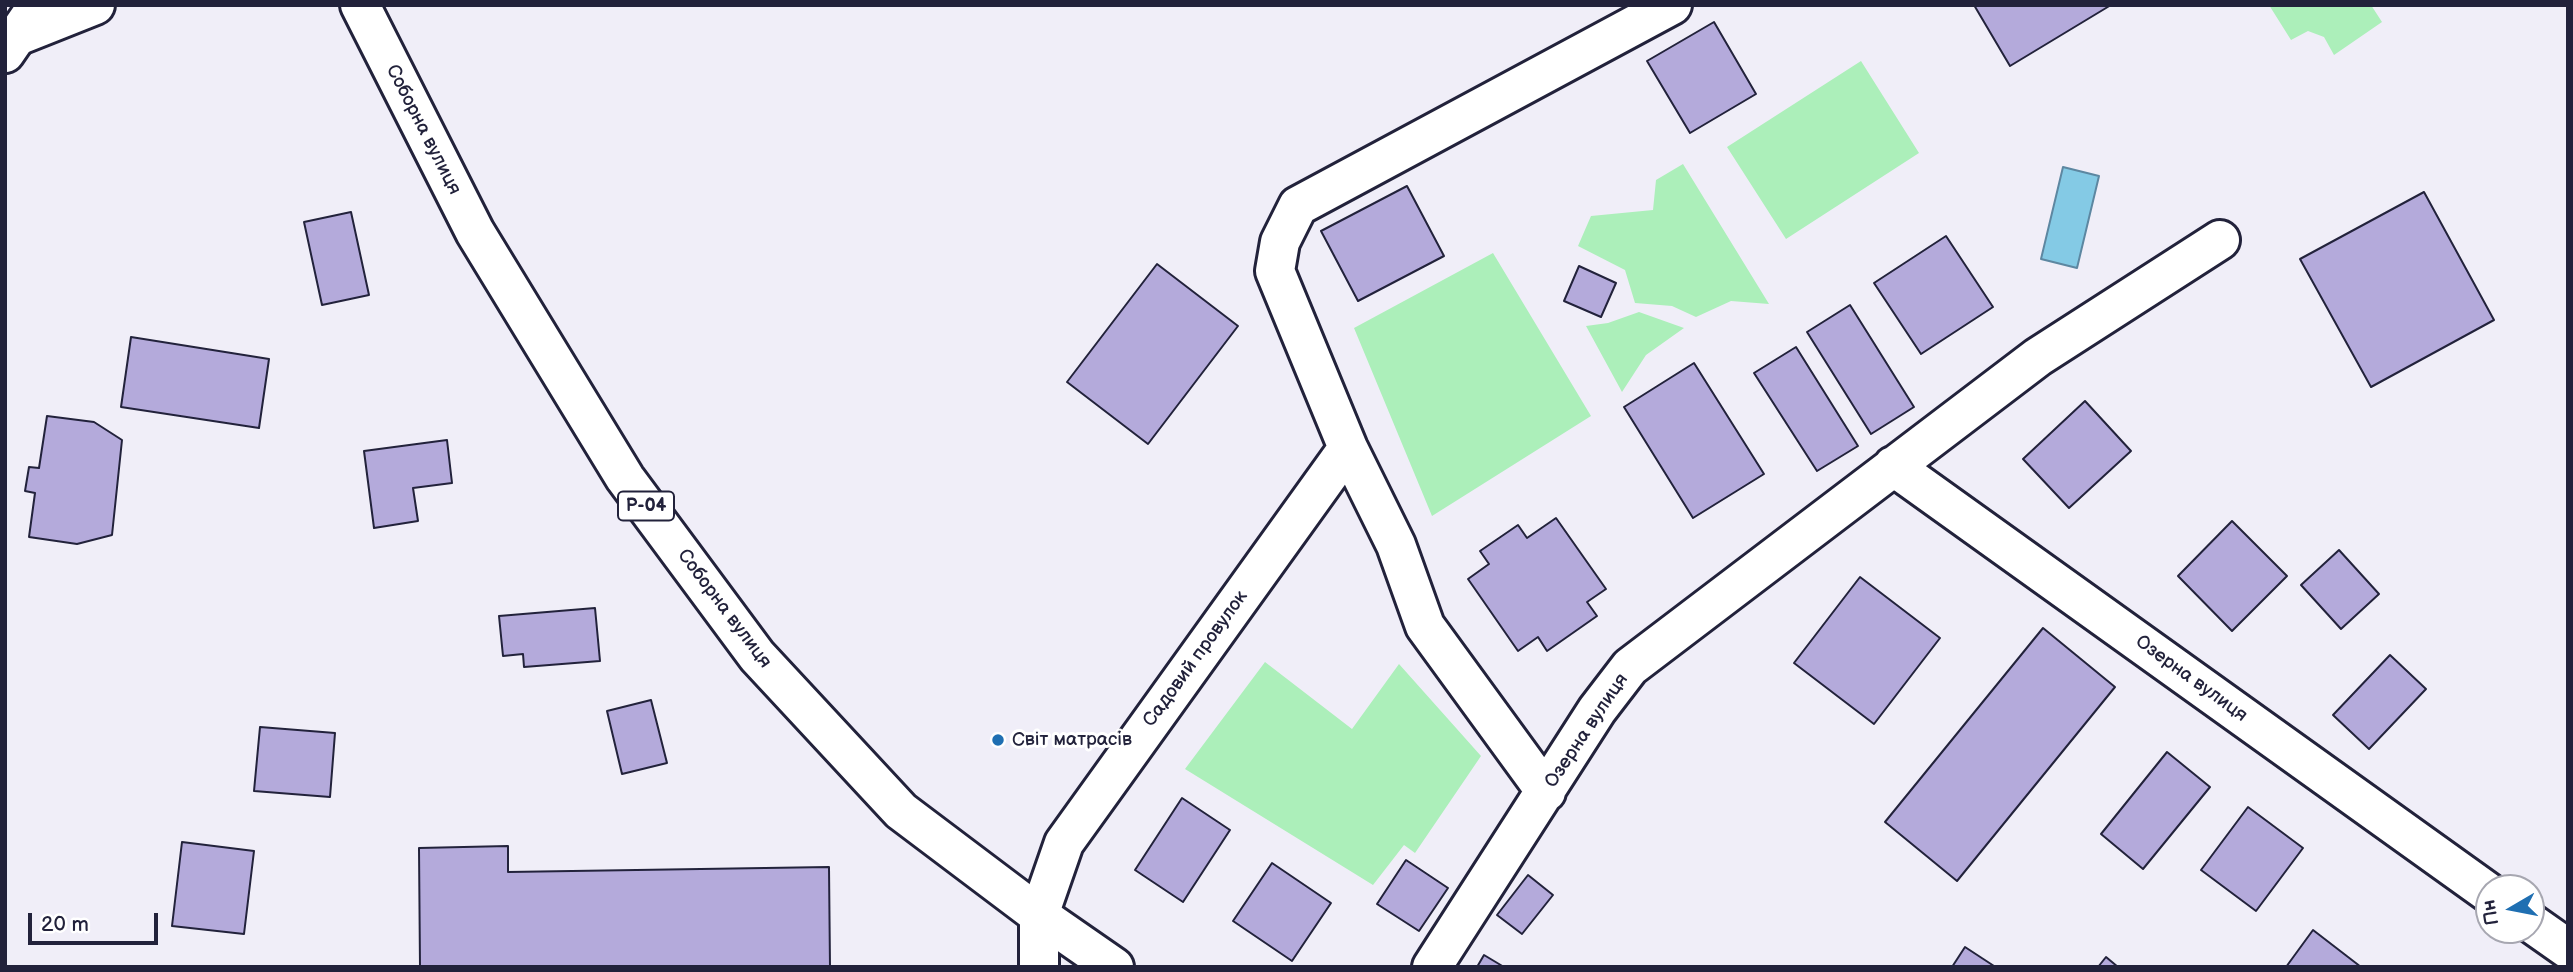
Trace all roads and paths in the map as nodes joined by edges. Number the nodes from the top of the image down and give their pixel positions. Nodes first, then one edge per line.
1 (94, 5) edge
2 (1672, 5) edge
3 (359, 7) edge
4 (20, 31) edge
5 (2220, 240) dead end
6 (1348, 448) junction
7 (1893, 466) junction
8 (1546, 792) junction
9 (2475, 883) edge
10 (1040, 915) junction
11 (2545, 933) edge
12 (2568, 949) edge
13 (1039, 967) edge
14 (1114, 967) edge
15 (1432, 967) edge

1 - 4 street
2 - 6 street
3 - 10 street, Соборна вулиця / Р-04
5 - 7 street, Озерна вулиця
6 - 8 street
6 - 10 street, Садовий провулок
7 - 8 street, Озерна вулиця
7 - 9 street, Озерна вулиця
8 - 15 street, Озерна вулиця
10 - 13 street, Садовий провулок
10 - 14 street, Соборна вулиця / Р-04
11 - 12 street

